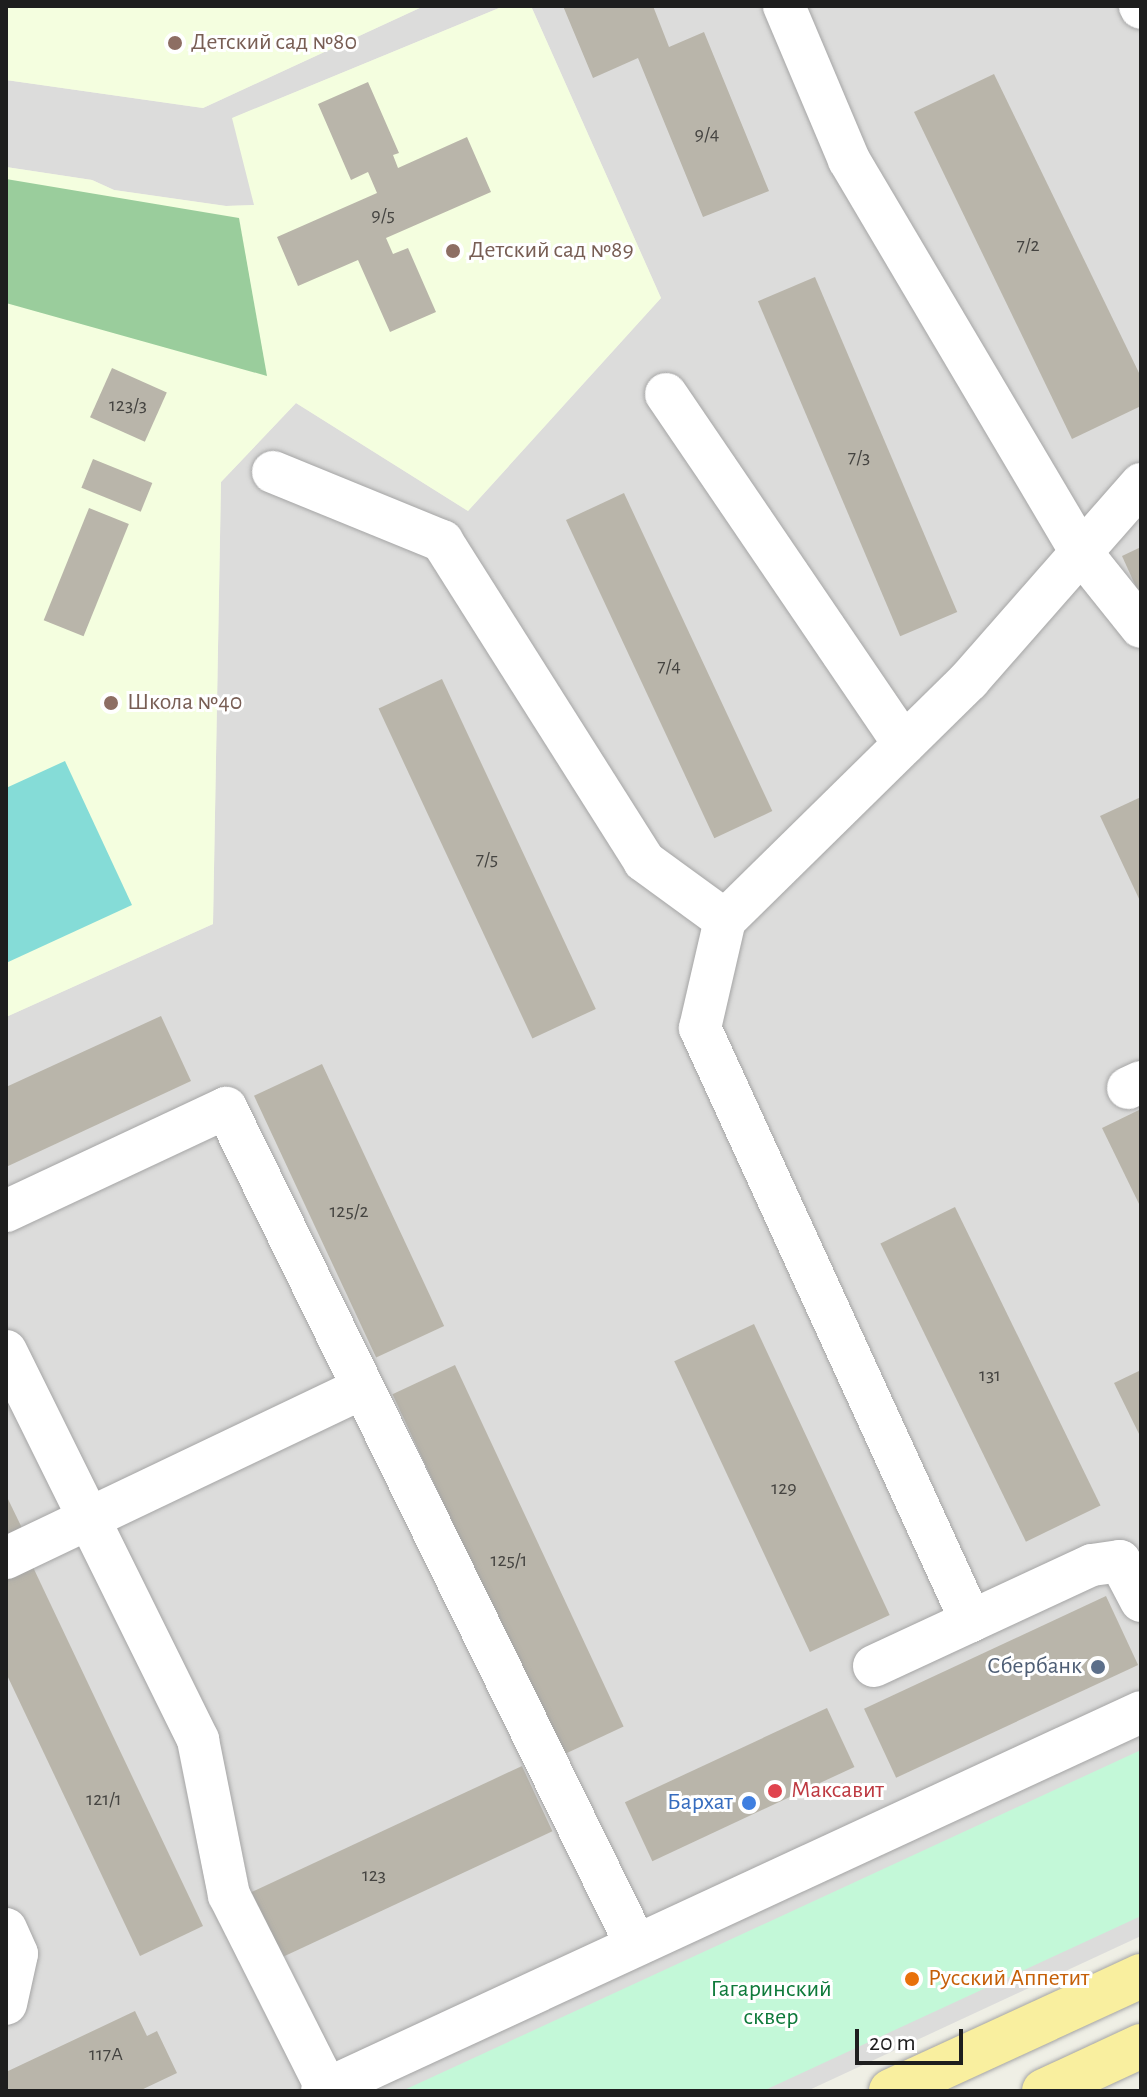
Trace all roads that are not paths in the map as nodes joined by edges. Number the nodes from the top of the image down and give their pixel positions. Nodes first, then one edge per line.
1 (784, 6) edge
2 (666, 394) dead end
3 (273, 472) dead end
4 (1141, 484) edge
5 (1081, 552) junction
6 (1141, 627) edge
7 (904, 744) junction
8 (725, 920) junction
9 (6, 1211) edge
10 (6, 1351) edge
11 (363, 1388) junction
12 (89, 1519) junction
13 (6, 1558) edge
14 (1141, 1601) edge
15 (971, 1621) junction
16 (874, 1666) dead end
17 (1141, 1712) edge
18 (6, 1929) edge
19 (636, 1945) junction
20 (1141, 1976) edge
21 (6, 2004) edge
22 (1141, 2046) edge
23 (324, 2090) edge
24 (891, 2091) edge
25 (1044, 2091) edge

1 - 5 lane
2 - 7 lane
3 - 8 lane
4 - 5 lane
5 - 6 lane
5 - 7 lane
7 - 8 lane
8 - 15 lane
9 - 11 lane
10 - 12 lane
11 - 12 lane
11 - 19 lane
12 - 13 lane
12 - 23 lane
14 - 15 lane
15 - 16 lane
17 - 19 lane
18 - 21 lane
19 - 23 lane
20 - 24 main road
22 - 25 main road

